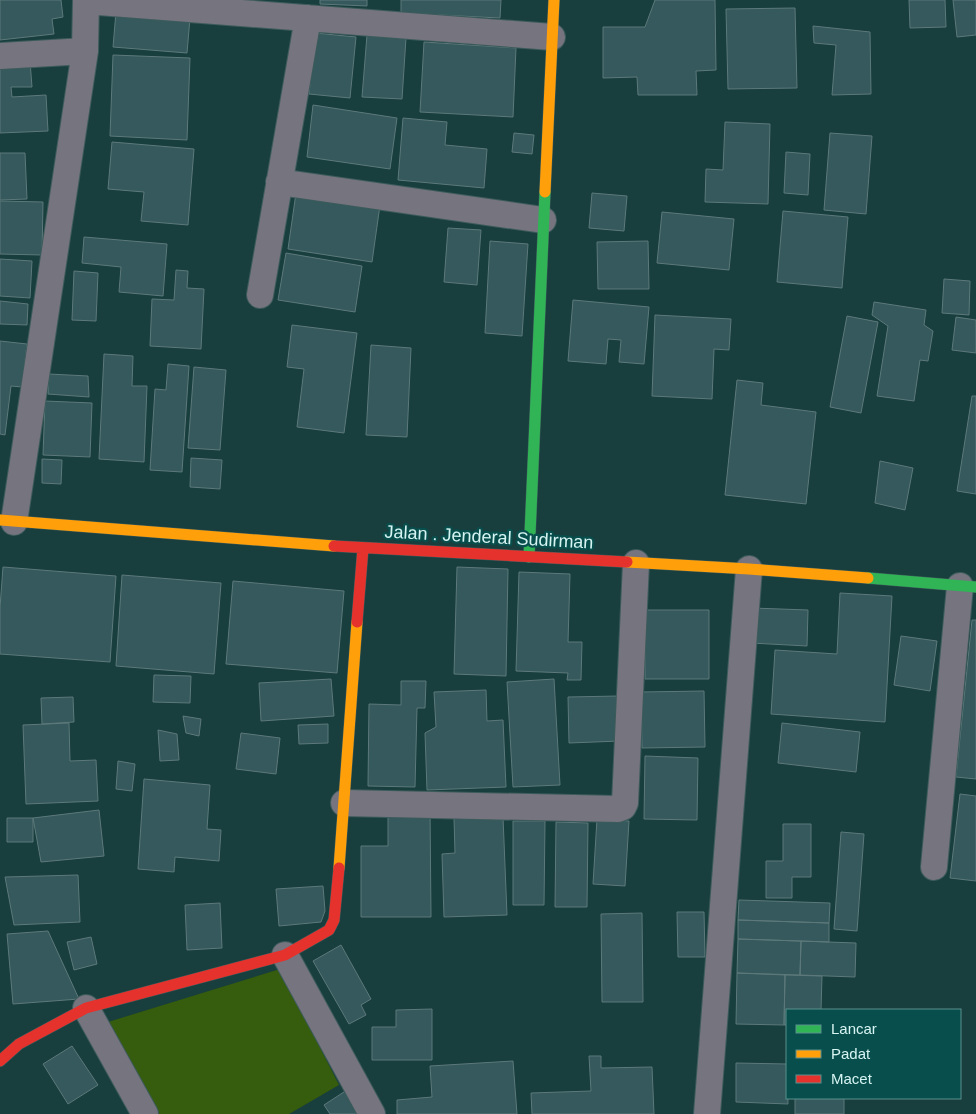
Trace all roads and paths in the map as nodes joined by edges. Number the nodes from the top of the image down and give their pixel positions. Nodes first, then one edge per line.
1 (554, 0) edge
2 (86, 1) edge
3 (308, 18) junction
4 (552, 36) junction
5 (85, 50) junction
6 (0, 56) edge
7 (279, 182) junction
8 (544, 220) junction
9 (260, 295) dead end
10 (7, 521) edge
11 (363, 548) junction
12 (529, 557) junction
13 (636, 562) junction
14 (749, 568) junction
15 (968, 586) edge
16 (344, 803) junction
17 (934, 867) dead end
18 (285, 955) junction
19 (86, 1008) junction
20 (0, 1061) edge
21 (145, 1114) edge
22 (372, 1114) edge
23 (707, 1114) edge

1 - 4 street
2 - 3 street
2 - 5 street
3 - 4 street
3 - 7 street
4 - 8 street
5 - 6 street
5 - 10 street
7 - 8 street
7 - 9 street
8 - 12 street
10 - 11 street, Jalan . Jenderal Sudirman
11 - 12 street, Jalan . Jenderal Sudirman
11 - 16 street
12 - 13 street, Jalan . Jenderal Sudirman
13 - 14 street, Jalan . Jenderal Sudirman
13 - 16 street
14 - 15 street, Jalan . Jenderal Sudirman
14 - 23 street
15 - 17 street
16 - 18 street
18 - 19 street
18 - 22 street
19 - 20 street
19 - 21 street

